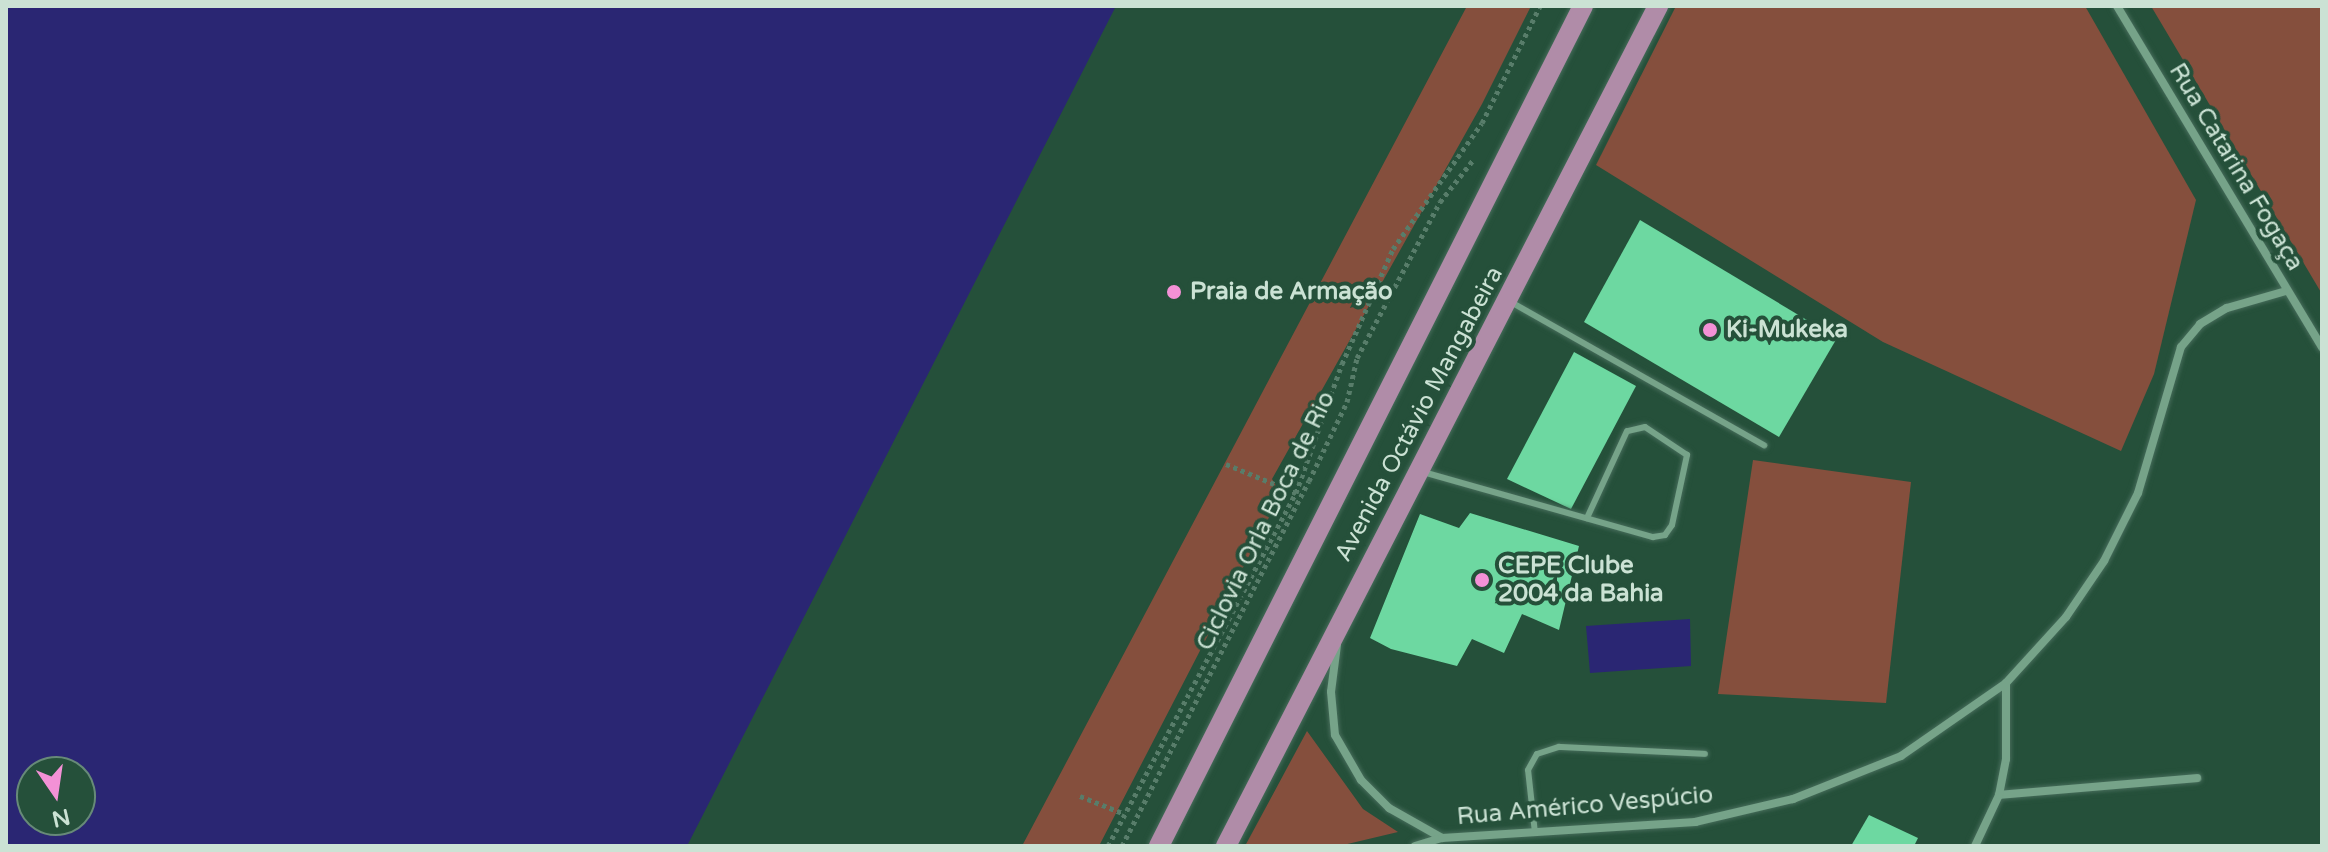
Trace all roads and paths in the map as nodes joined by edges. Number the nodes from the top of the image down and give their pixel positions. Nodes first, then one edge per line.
1 (1540, 6) edge
2 (1583, 6) edge
3 (1658, 6) edge
4 (2117, 6) edge
5 (1482, 149) dead end
6 (2286, 291) junction
7 (1508, 300) junction
8 (2322, 347) edge
9 (1764, 445) dead end
10 (1226, 464) dead end
11 (1420, 471) junction
12 (1296, 493) junction
13 (1587, 518) junction
14 (1341, 618) junction
15 (2006, 683) junction
16 (1705, 754) dead end
17 (2197, 778) dead end
18 (1999, 795) junction
19 (1080, 796) dead end
20 (1125, 814) junction
21 (1535, 833) junction
22 (1442, 838) junction
23 (1108, 846) edge
24 (1122, 846) edge
25 (1159, 846) edge
26 (1226, 846) edge
27 (1415, 846) edge
28 (1975, 846) edge

1 - 12 path
2 - 25 main road, Avenida Octávio Mangabeira
3 - 7 main road, Avenida Octávio Mangabeira
4 - 6 street, Rua Catarina Fogaça
5 - 24 path, Ciclovia Orla Boca de Rio
6 - 8 street, Rua Catarina Fogaça
6 - 15 street, Rua Américo Vespúcio
7 - 9 lane
7 - 11 main road, Avenida Octávio Mangabeira
10 - 12 path
11 - 13 lane
11 - 14 main road, Avenida Octávio Mangabeira
12 - 20 path
13 - 13 lane
14 - 22 street, Rua Américo Vespúcio
14 - 26 main road, Avenida Octávio Mangabeira
15 - 18 street
15 - 21 street, Rua Américo Vespúcio
16 - 21 lane
17 - 18 street
18 - 28 street
19 - 20 path
20 - 23 path
21 - 22 street, Rua Américo Vespúcio
22 - 27 street, Rua Américo Vespúcio

